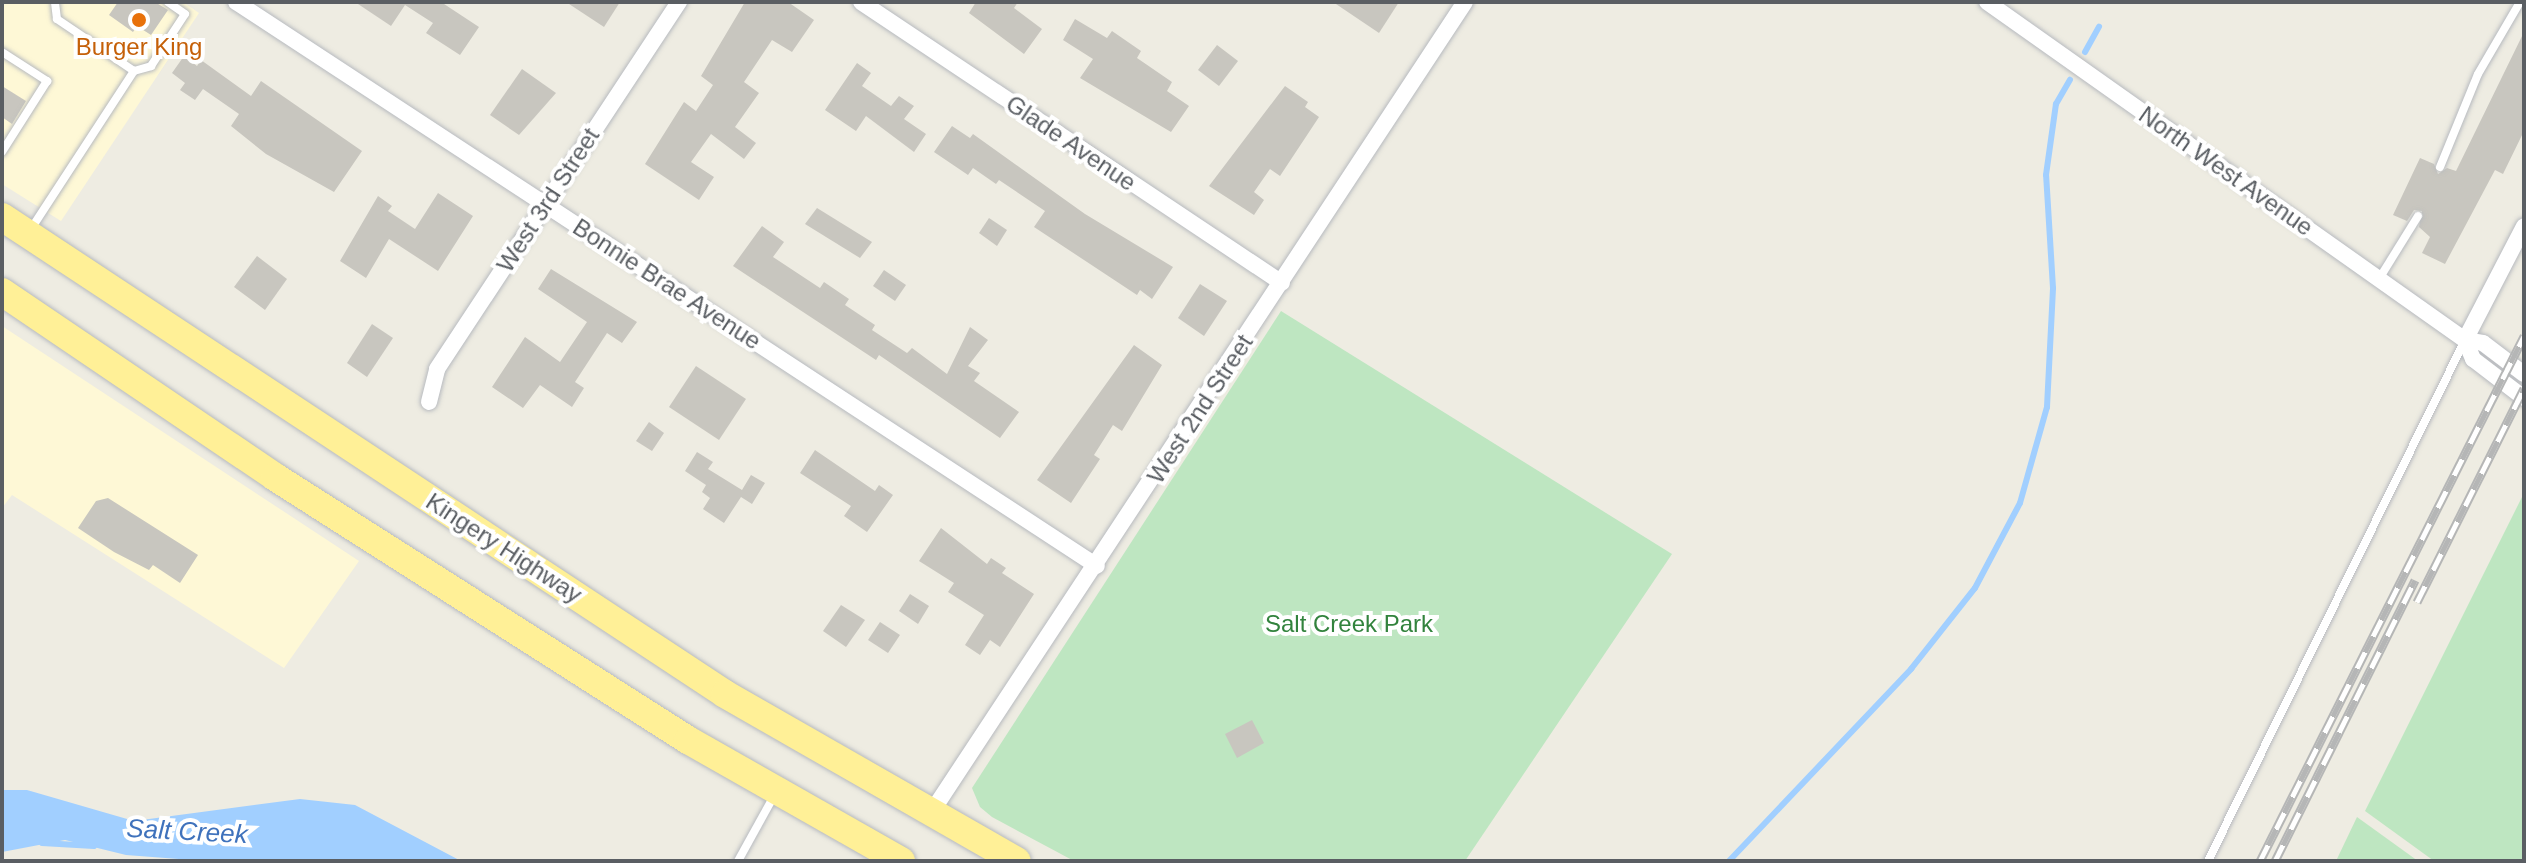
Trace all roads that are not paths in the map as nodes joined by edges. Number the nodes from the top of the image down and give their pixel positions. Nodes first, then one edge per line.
1 (55, 2) edge
2 (168, 2) edge
3 (236, 2) edge
4 (679, 2) edge
5 (861, 2) edge
6 (1465, 2) edge
7 (1987, 2) edge
8 (2520, 2) edge
9 (2, 52) edge
10 (134, 71) junction
11 (2, 152) edge
12 (2440, 167) dead end
13 (545, 205) junction
14 (2418, 216) dead end
15 (9, 222) edge
16 (2524, 226) edge
17 (2379, 279) junction
18 (1282, 283) junction
19 (2, 292) edge
20 (2465, 340) junction
21 (2524, 374) edge
22 (2524, 398) edge
23 (429, 402) dead end
24 (1097, 566) junction
25 (776, 794) junction
26 (931, 813) junction
27 (893, 859) edge
28 (738, 861) edge
29 (1017, 861) edge
30 (2208, 861) edge

1 - 10 lane
2 - 10 lane
3 - 13 street, Bonnie Brae Avenue
4 - 13 street, West 3rd Street
5 - 18 street, Glade Avenue
6 - 18 street, West 2nd Street
7 - 17 street, North West Avenue
8 - 12 lane
9 - 11 lane
10 - 15 lane
13 - 23 street, West 3rd Street
13 - 24 street, Bonnie Brae Avenue
14 - 17 lane
15 - 26 highway, Kingery Highway
16 - 20 street
17 - 20 street, North West Avenue
18 - 24 street, West 2nd Street
19 - 25 highway
20 - 21 street, North West Avenue
20 - 22 street, North West Avenue
20 - 30 lane
24 - 26 street, West 2nd Street
25 - 27 highway
25 - 28 lane
26 - 29 highway, Kingery Highway

